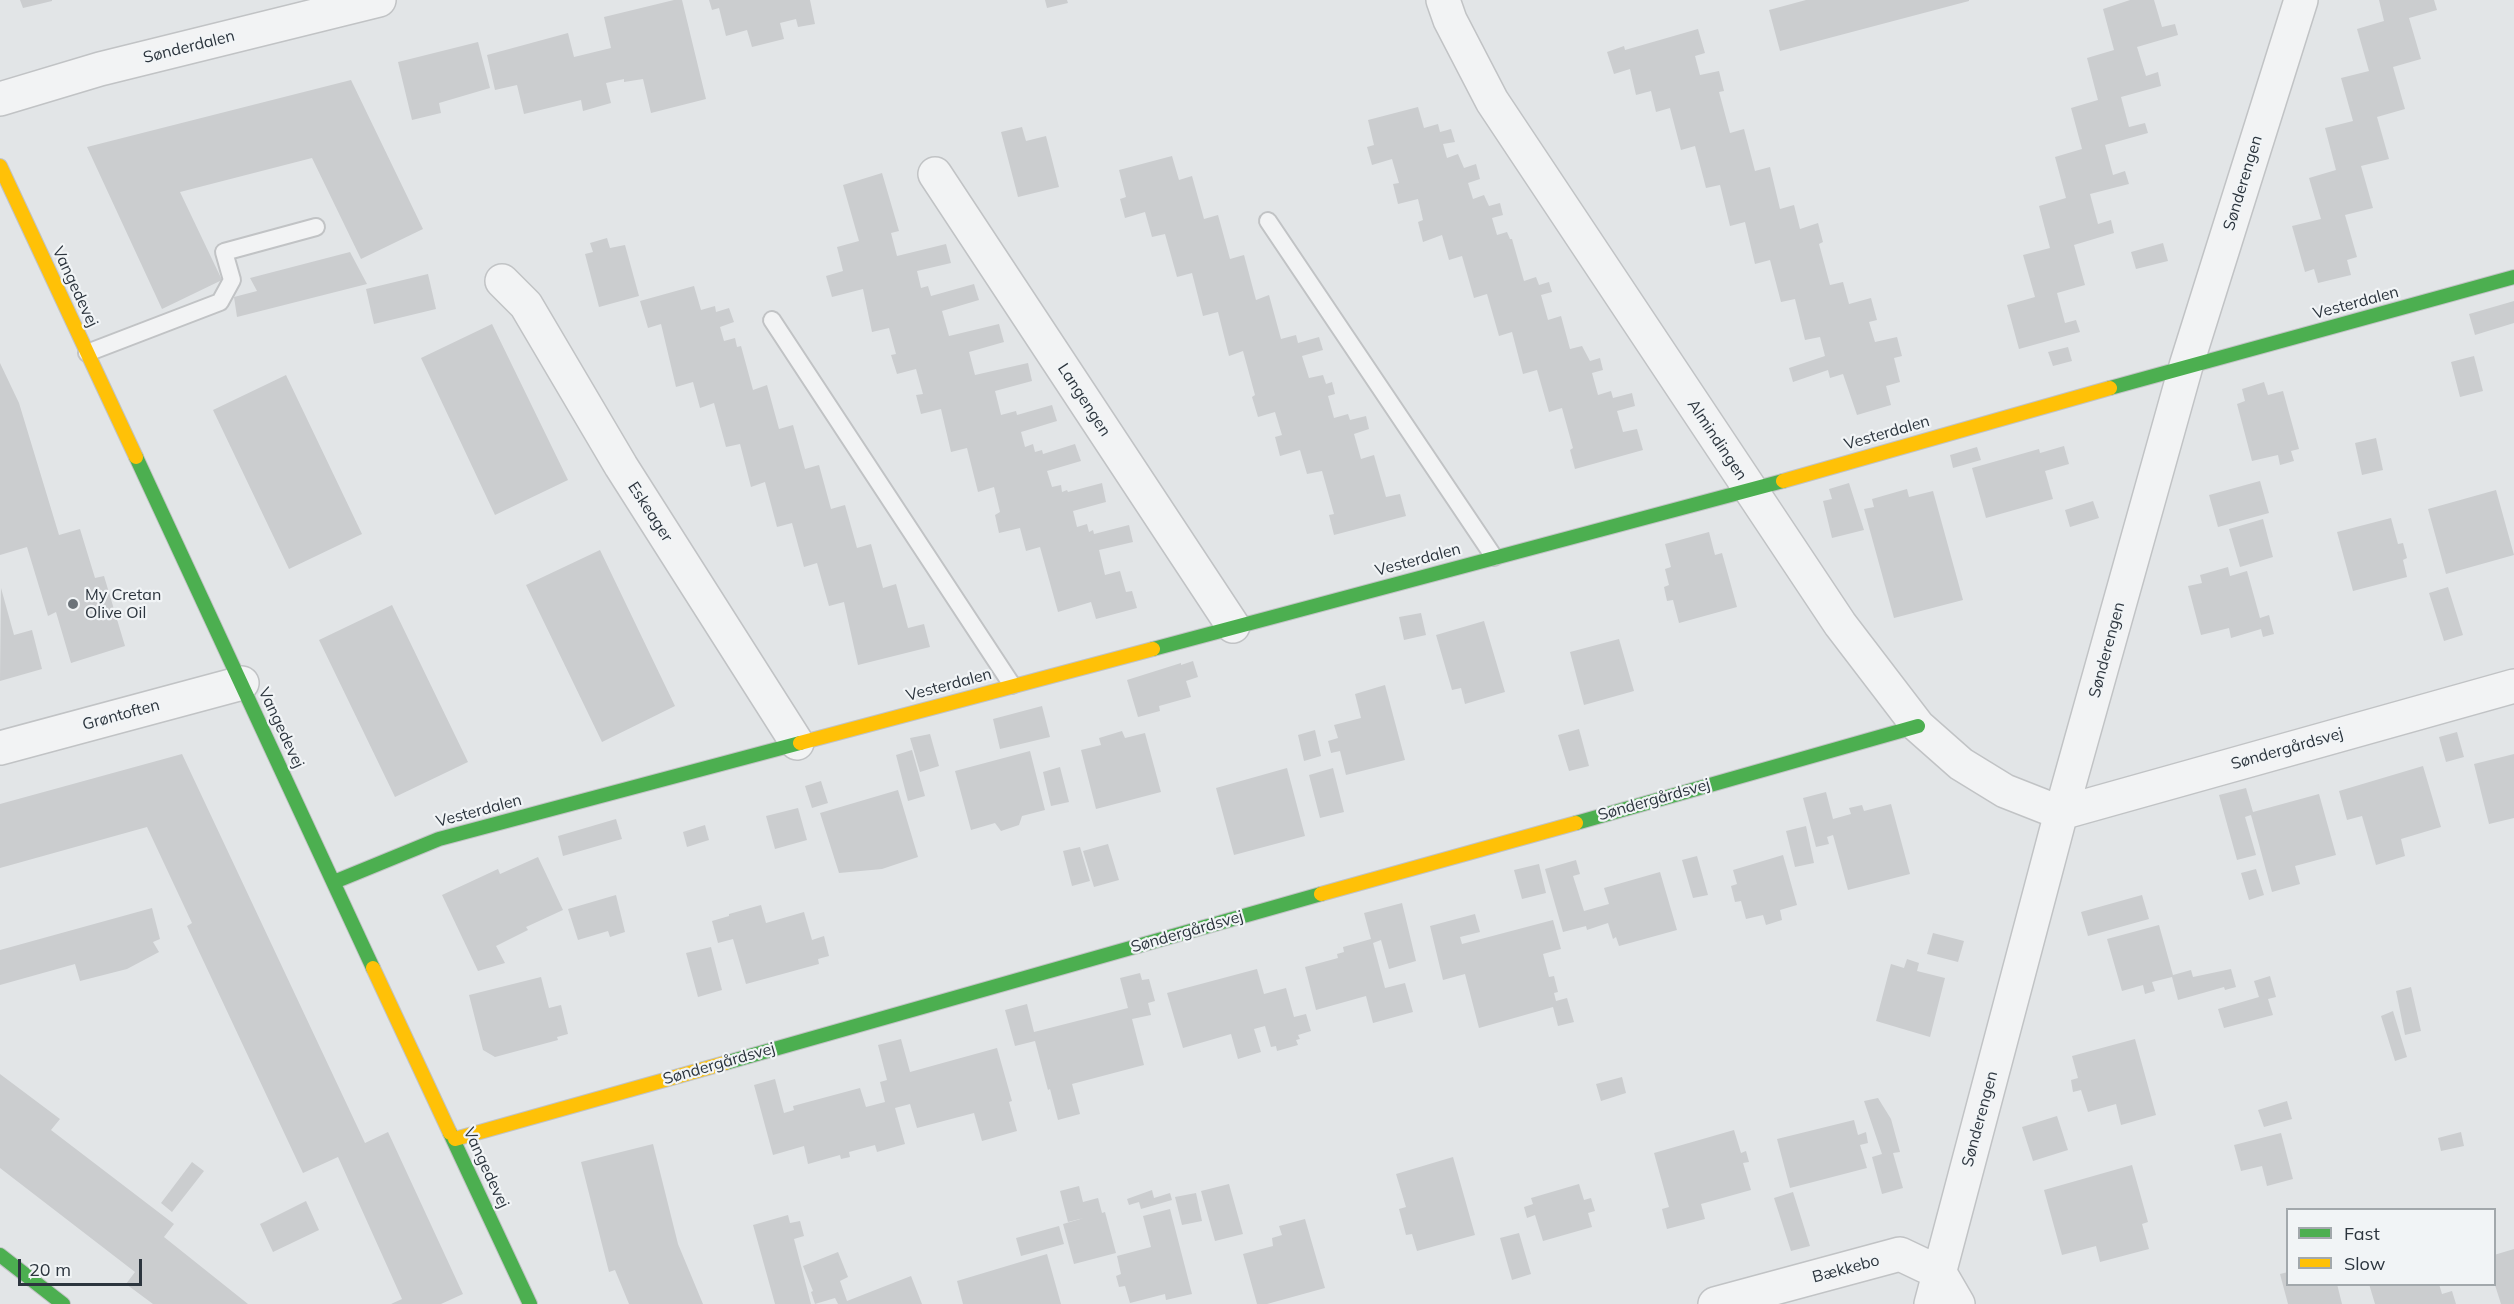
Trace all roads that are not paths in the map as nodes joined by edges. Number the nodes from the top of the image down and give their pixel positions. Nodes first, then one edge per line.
1 (379, 0) edge
2 (1443, 0) edge
3 (2301, 0) edge
4 (0, 99) edge
5 (0, 166) edge
6 (935, 174) dead end
7 (1268, 221) dead end
8 (316, 227) dead end
9 (2514, 277) edge
10 (502, 281) dead end
11 (772, 320) dead end
12 (87, 353) junction
13 (2186, 366) junction
14 (1750, 490) junction
15 (1494, 557) junction
16 (1233, 626) junction
17 (242, 683) junction
18 (1012, 685) junction
19 (2514, 686) edge
20 (1918, 726) junction
21 (797, 743) junction
22 (0, 748) edge
23 (2061, 813) junction
24 (334, 882) junction
25 (455, 1139) junction
26 (0, 1255) edge
27 (1940, 1273) junction
28 (63, 1304) edge
29 (530, 1304) edge
30 (1715, 1304) edge
31 (1931, 1304) edge
32 (1958, 1304) edge

1 - 4 street, Sønderdalen
2 - 14 street, Almindingen
3 - 13 street, Sønderengen
5 - 12 street, Vangedevej
6 - 16 street, Langengen
7 - 15 lane
8 - 12 lane
9 - 13 street, Vesterdalen
10 - 21 street, Eskeager
11 - 18 lane
12 - 17 street, Vangedevej
13 - 14 street, Vesterdalen
13 - 23 street, Sønderengen
14 - 15 street, Vesterdalen
14 - 20 street, Almindingen
15 - 16 street, Vesterdalen
16 - 18 street, Vesterdalen
17 - 22 street, Grøntoften
17 - 24 street, Vangedevej
18 - 21 street, Vesterdalen
19 - 23 street, Søndergårdsvej
20 - 23 street, Almindingen
20 - 25 street, Søndergårdsvej
21 - 24 street, Vesterdalen
23 - 27 street, Sønderengen
24 - 25 street, Vangedevej
25 - 29 street, Vangedevej
26 - 28 street
27 - 30 street, Bækkebo
27 - 31 street, Sønderengen
27 - 32 street

